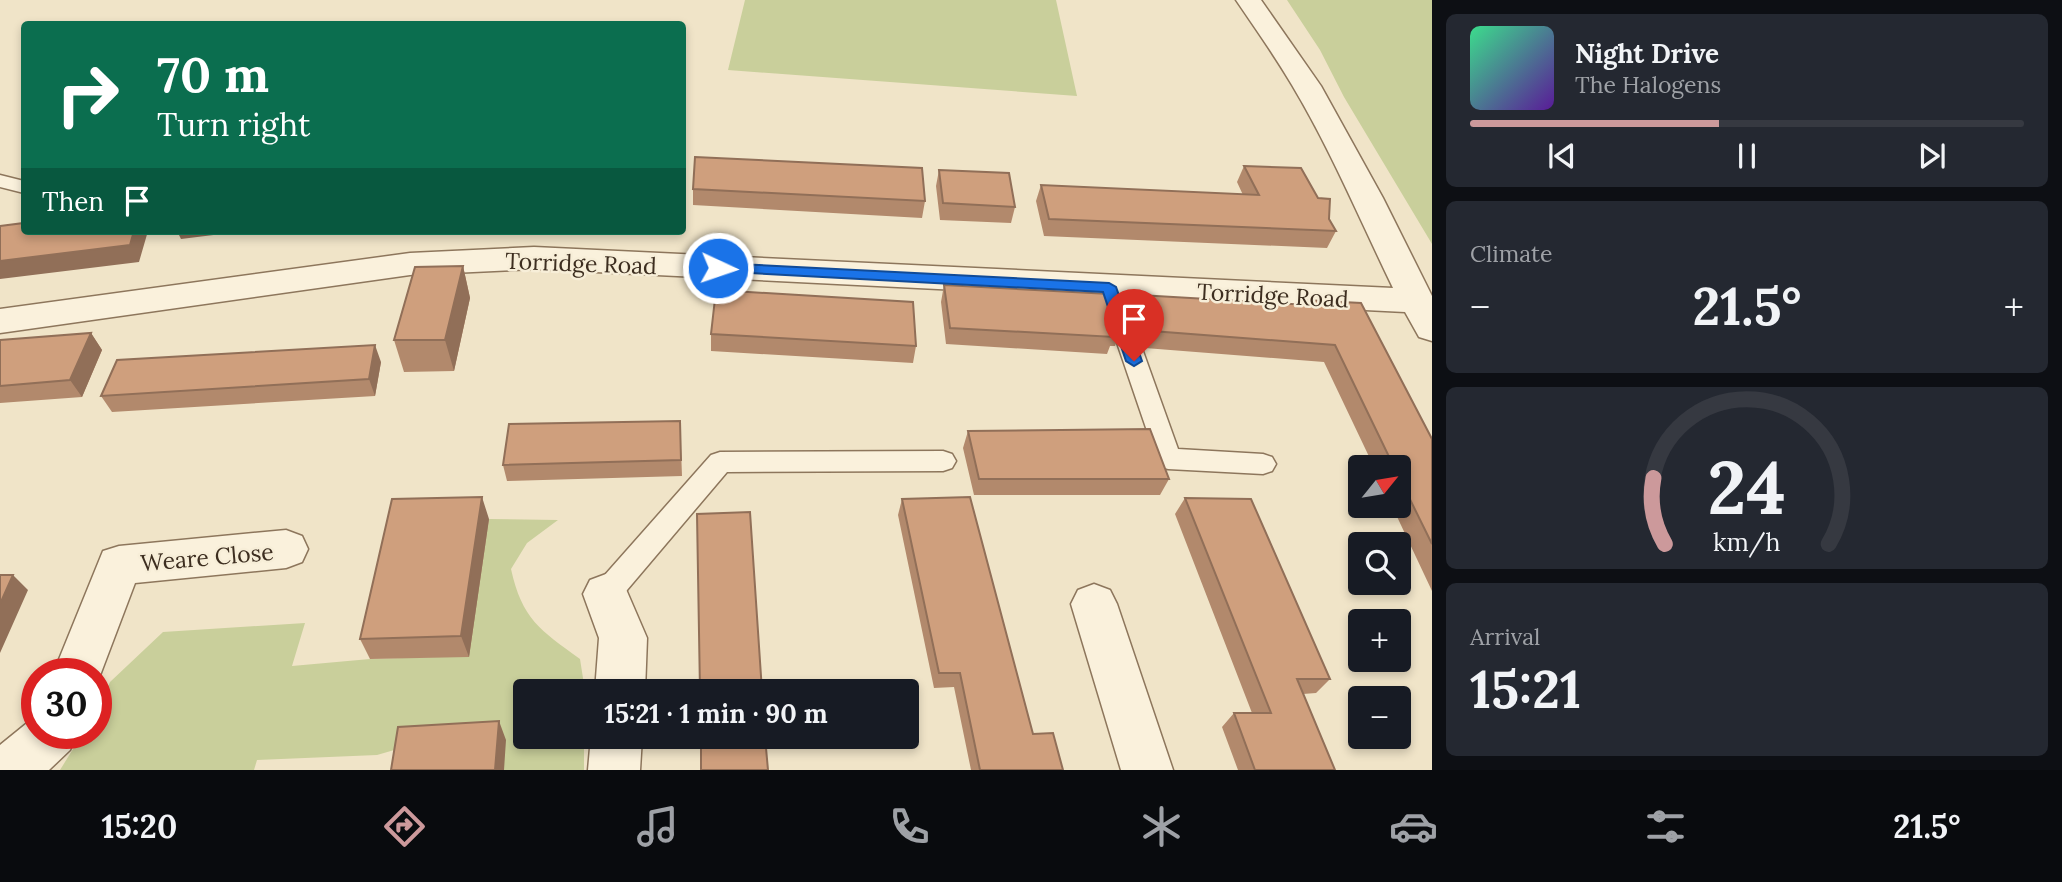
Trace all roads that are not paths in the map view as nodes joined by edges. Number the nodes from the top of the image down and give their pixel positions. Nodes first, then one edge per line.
1 (1248, 0) edge
2 (0, 181) edge
3 (21, 186) edge
4 (1109, 287) junction
5 (1424, 315) edge
6 (0, 321) edge
7 (943, 461) dead end
8 (1264, 464) dead end
9 (286, 549) dead end
10 (606, 594) joint
11 (1094, 604) dead end
12 (83, 658) edge
13 (621, 679) edge
14 (34, 749) edge
15 (616, 749) edge
16 (10, 770) edge
17 (614, 770) edge
18 (1147, 770) edge

1 - 5 street
2 - 3 lane
4 - 5 street, Torridge Road
4 - 6 street, Torridge Road
4 - 8 lane
7 - 10 lane
9 - 12 street, Weare Close
10 - 13 street
11 - 18 street
14 - 16 street
15 - 17 street

